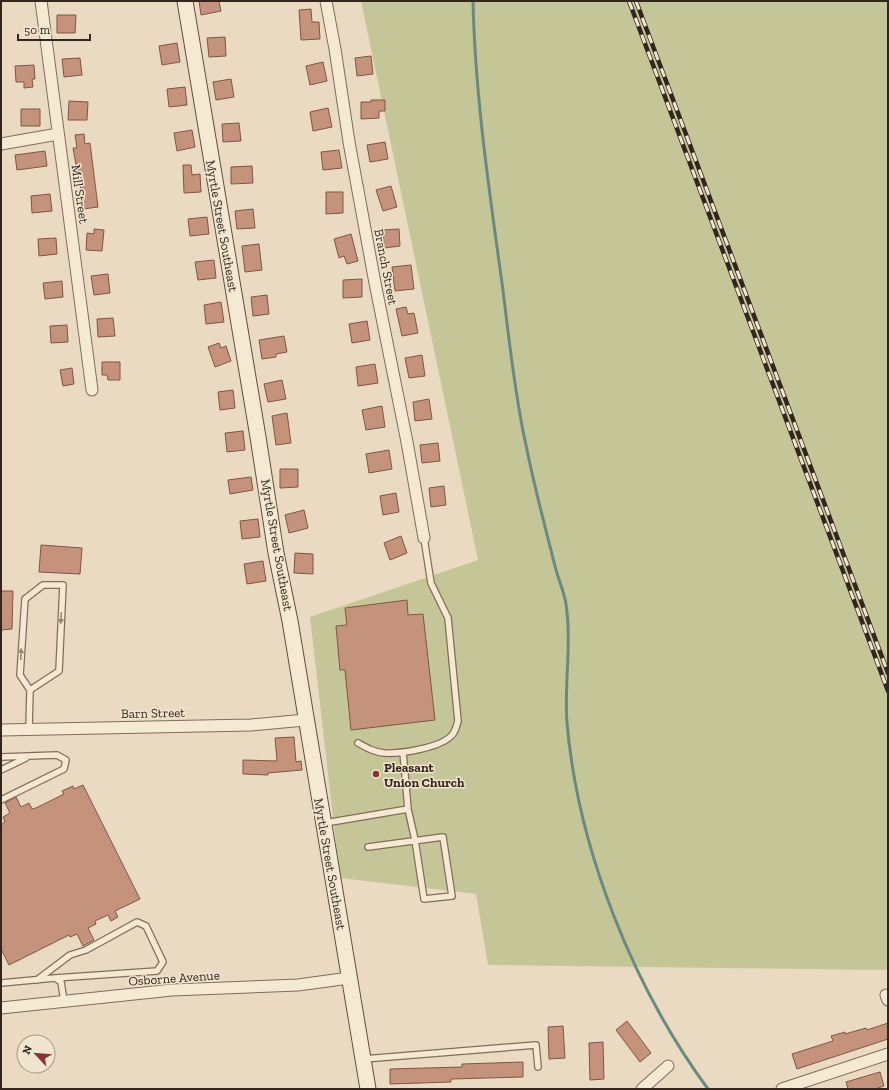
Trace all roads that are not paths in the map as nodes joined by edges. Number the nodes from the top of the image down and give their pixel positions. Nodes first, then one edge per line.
1 (41, 1) edge
2 (185, 1) edge
3 (326, 1) edge
4 (58, 134) junction
5 (1, 144) edge
6 (92, 390) dead end
7 (424, 538) joint
8 (30, 690) junction
9 (306, 720) junction
10 (30, 728) junction
11 (1, 730) edge
12 (358, 743) dead end
13 (403, 752) junction
14 (29, 756) junction
15 (1, 757) edge
16 (1, 770) edge
17 (1, 800) edge
18 (408, 809) junction
19 (323, 823) junction
20 (415, 840) junction
21 (368, 847) dead end
22 (55, 978) junction
23 (349, 978) junction
24 (37, 980) junction
25 (2, 982) edge
26 (64, 1001) junction
27 (1, 1008) edge
28 (888, 1054) edge
29 (362, 1060) junction
30 (668, 1066) dead end
31 (538, 1067) dead end
32 (368, 1089) edge
33 (642, 1089) edge
34 (782, 1089) edge

1 - 4 street, Mill Street
2 - 9 street, Myrtle Street Southeast
3 - 7 street, Branch Street
4 - 5 street
4 - 6 street, Mill Street
7 - 13 lane
8 -> 8 lane
8 - 10 lane
9 - 10 street, Barn Street
9 - 19 street, Myrtle Street Southeast
10 - 11 street, Barn Street
12 - 13 lane
13 - 18 lane
14 - 15 lane
14 - 16 lane
14 - 17 lane
18 - 19 lane
18 - 20 lane
19 - 23 street, Myrtle Street Southeast
20 - 20 lane
20 - 21 lane
22 - 24 lane
22 - 24 lane
22 - 26 lane
23 - 26 street, Osborne Avenue
23 - 29 street, Myrtle Street Southeast
24 - 25 lane
26 - 27 street, Osborne Avenue
28 - 34 street
29 - 31 lane
29 - 32 street, Myrtle Street Southeast
30 - 33 street

